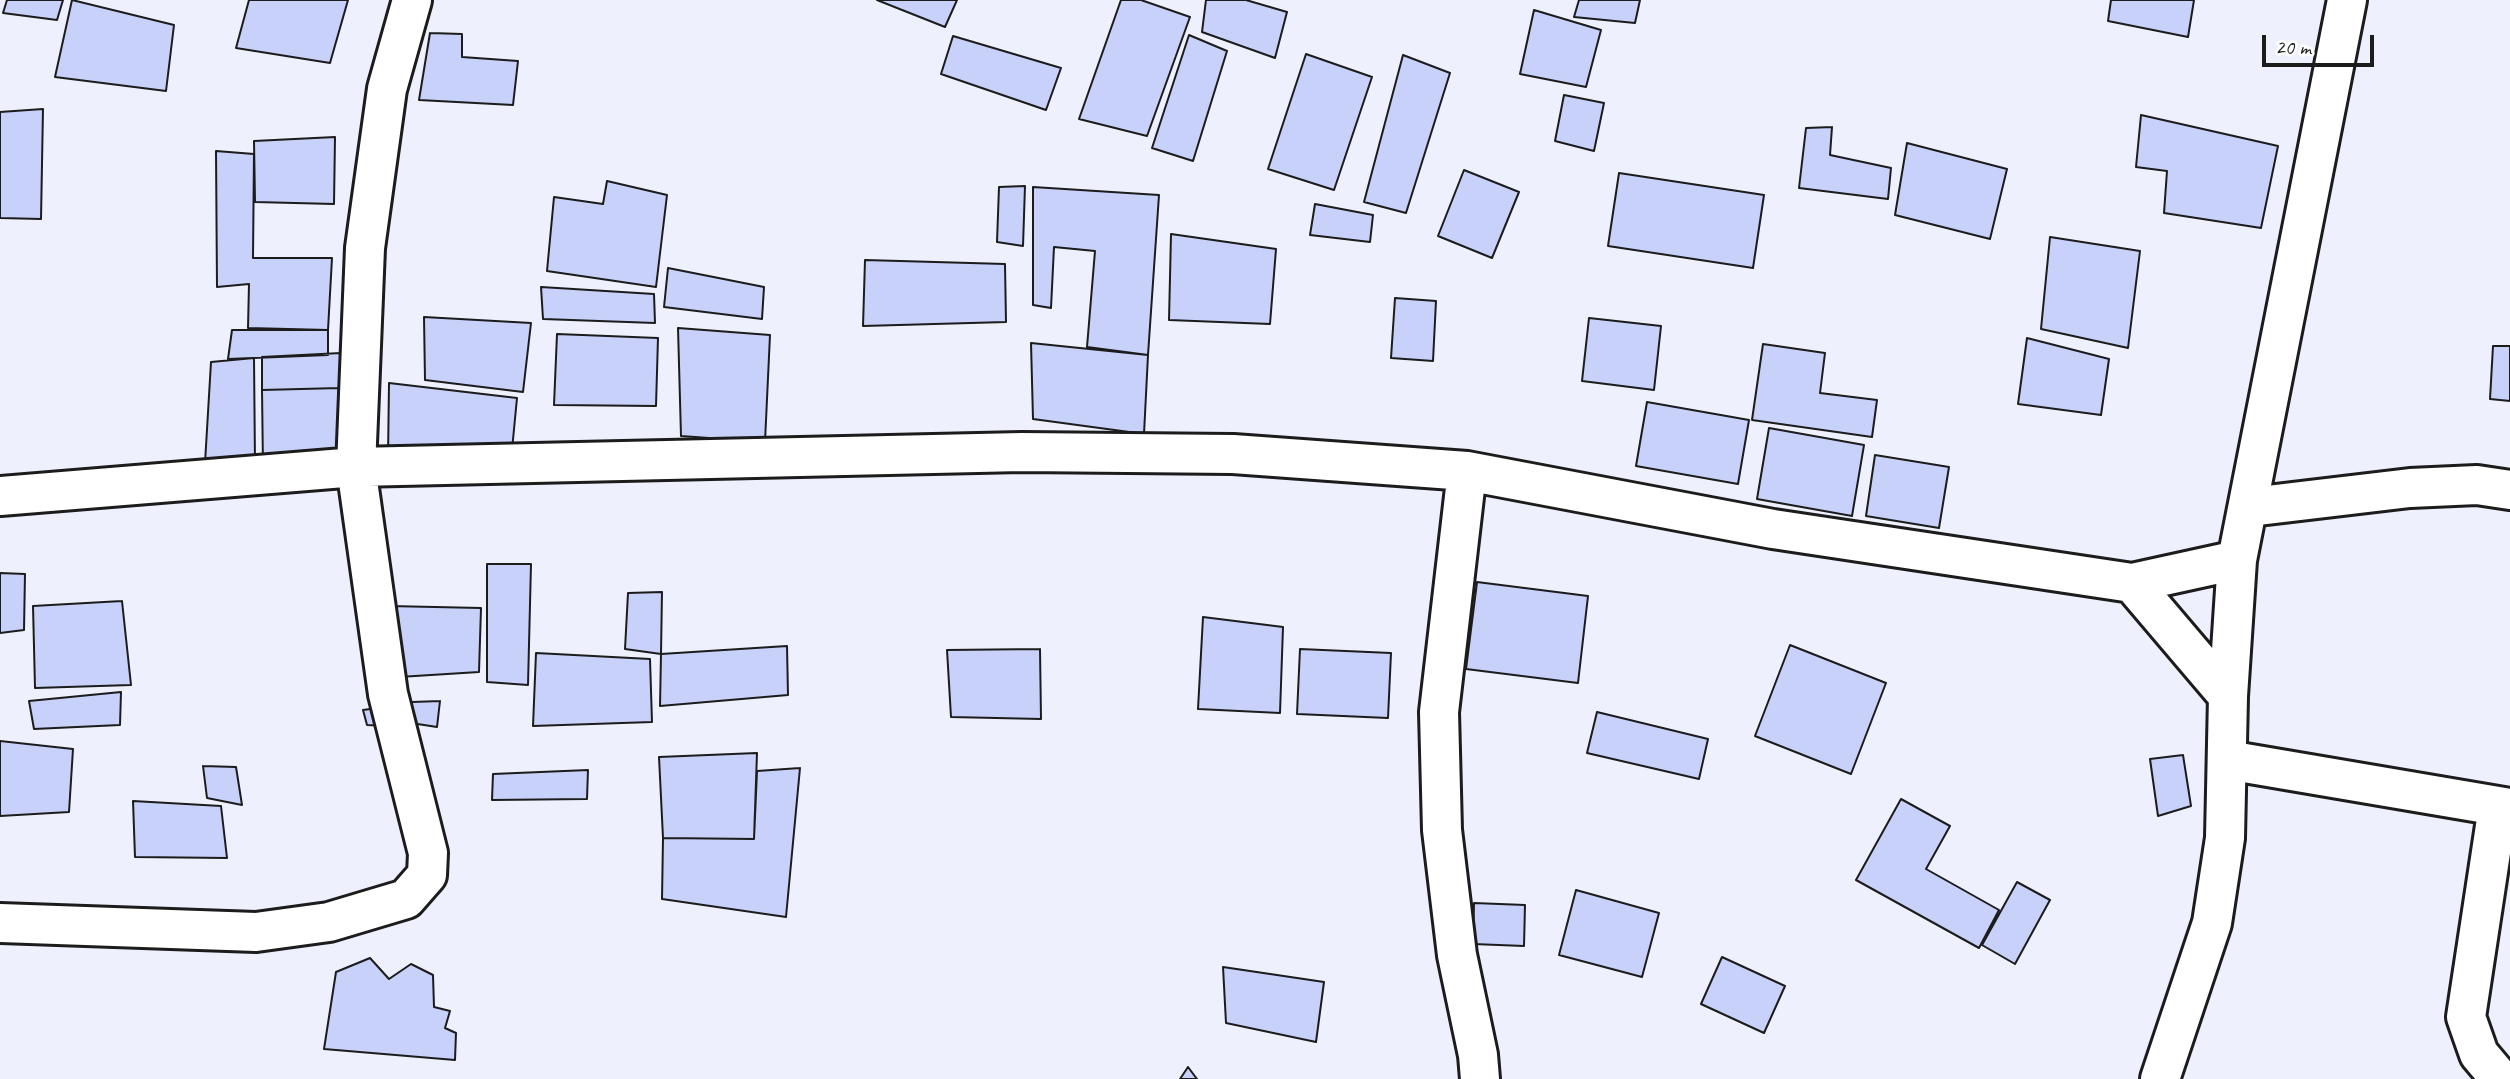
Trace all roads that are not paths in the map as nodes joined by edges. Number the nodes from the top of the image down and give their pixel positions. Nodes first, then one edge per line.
1 (412, 0) edge
2 (2347, 0) edge
3 (356, 467) junction
4 (1467, 471) junction
5 (2510, 491) edge
6 (0, 496) edge
7 (2250, 507) junction
8 (2238, 560) junction
9 (2132, 583) junction
10 (2228, 696) junction
11 (2227, 760) junction
12 (2504, 807) edge
13 (0, 923) edge
14 (1480, 1079) edge
15 (2160, 1079) edge
16 (2500, 1079) edge

1 - 3 street
2 - 7 street
3 - 4 street
3 - 6 street
3 - 13 street
4 - 9 street
4 - 14 street
5 - 7 street
7 - 8 street
8 - 9 street
8 - 10 street
9 - 10 street
10 - 11 street
11 - 12 street
11 - 15 street
12 - 16 street

